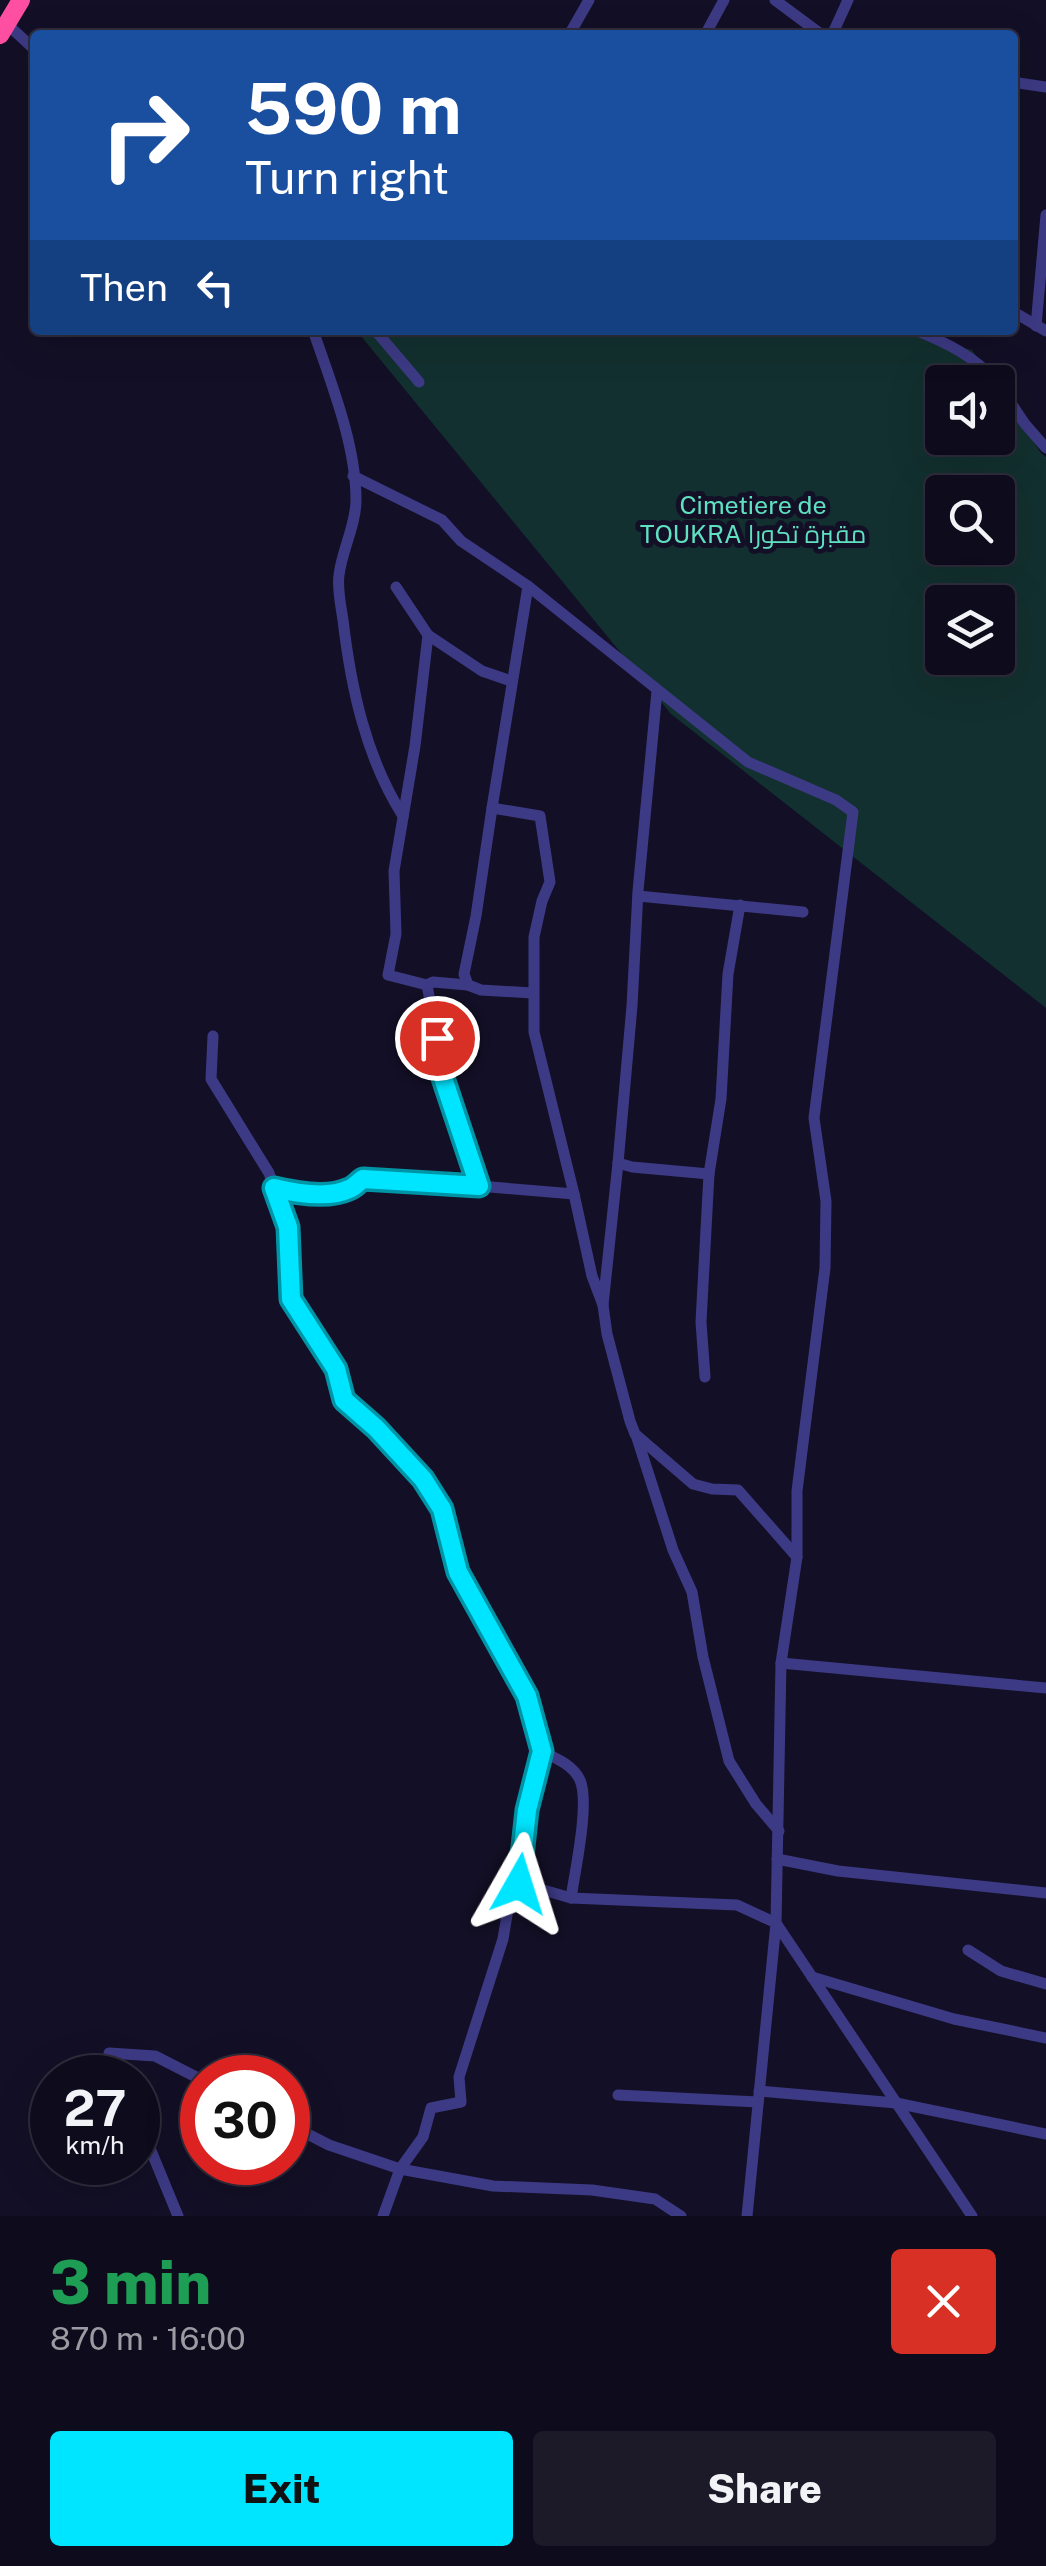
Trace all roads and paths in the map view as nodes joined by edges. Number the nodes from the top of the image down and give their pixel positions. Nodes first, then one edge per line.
1 (21, 0) edge
2 (589, 0) edge
3 (724, 0) edge
4 (774, 0) edge
5 (848, 0) edge
6 (3, 30) edge
7 (573, 30) edge
8 (708, 30) edge
9 (815, 30) edge
10 (834, 30) edge
11 (30, 47) edge
12 (1018, 83) edge
13 (1046, 87) edge
14 (1046, 216) edge
15 (1018, 315) edge
16 (1041, 328) edge
17 (315, 335) edge
18 (378, 335) edge
19 (927, 335) edge
20 (981, 365) edge
21 (419, 382) dead end
22 (1015, 407) edge
23 (1046, 448) edge
24 (354, 476) junction
25 (528, 586) junction
26 (396, 587) dead end
27 (428, 635) junction
28 (511, 682) junction
29 (657, 691) junction
30 (492, 808) junction
31 (403, 816) junction
32 (638, 896) junction
33 (740, 905) junction
34 (803, 912) dead end
35 (468, 984) junction
36 (426, 985) junction
37 (533, 993) junction
38 (213, 1036) dead end
39 (618, 1163) junction
40 (709, 1174) junction
41 (479, 1186) junction
42 (274, 1188) junction
43 (574, 1194) junction
44 (603, 1305) junction
45 (705, 1377) dead end
46 (635, 1434) junction
47 (797, 1557) junction
48 (781, 1663) junction
49 (1046, 1688) edge
50 (542, 1752) dead end
51 (779, 1832) junction
52 (777, 1859) junction
53 (519, 1884) junction
54 (1046, 1892) edge
55 (570, 1898) junction
56 (776, 1924) junction
57 (968, 1950) dead end
58 (812, 1977) junction
59 (1046, 1984) edge
60 (1046, 2038) edge
61 (110, 2055) edge
62 (140, 2055) edge
63 (618, 2094) dead end
64 (758, 2096) junction
65 (896, 2103) junction
66 (1046, 2134) edge
67 (310, 2135) edge
68 (400, 2169) junction
69 (160, 2172) edge
70 (178, 2216) edge
71 (383, 2216) edge
72 (681, 2216) edge
73 (747, 2216) edge
74 (972, 2216) edge

1 - 6 highway
2 - 7 street
3 - 8 street
4 - 9 street
5 - 10 street
6 - 11 street
12 - 13 street
14 - 16 street
15 - 16 street
17 - 24 street
18 - 21 street
19 - 20 street
22 - 23 street
24 - 25 street
24 - 31 street
25 - 28 street
25 - 29 street
26 - 27 street
27 - 28 street
27 - 31 street
28 - 30 street
29 - 32 street
29 - 47 street
30 - 35 street
30 - 37 street
31 - 36 street
32 - 33 street
32 - 39 street
33 - 34 street
33 - 40 street
35 - 36 street
35 - 37 street
36 - 41 street
37 - 43 street
38 - 42 street
39 - 40 street
39 - 44 street
40 - 45 street
41 - 42 street
41 - 43 street
42 - 53 street
43 - 44 street
44 - 46 street
46 - 47 street
46 - 51 street
47 - 48 street
48 - 49 street
48 - 51 street
50 - 55 street
51 - 52 street
52 - 54 street
52 - 56 street
53 - 55 street
53 - 68 street
55 - 56 street
56 - 58 street
56 - 64 street
57 - 59 street
58 - 60 street
58 - 65 street
61 - 62 street
63 - 64 street
64 - 65 street
64 - 73 street
65 - 66 street
65 - 74 street
67 - 68 street
68 - 71 street
68 - 72 street
69 - 70 street

